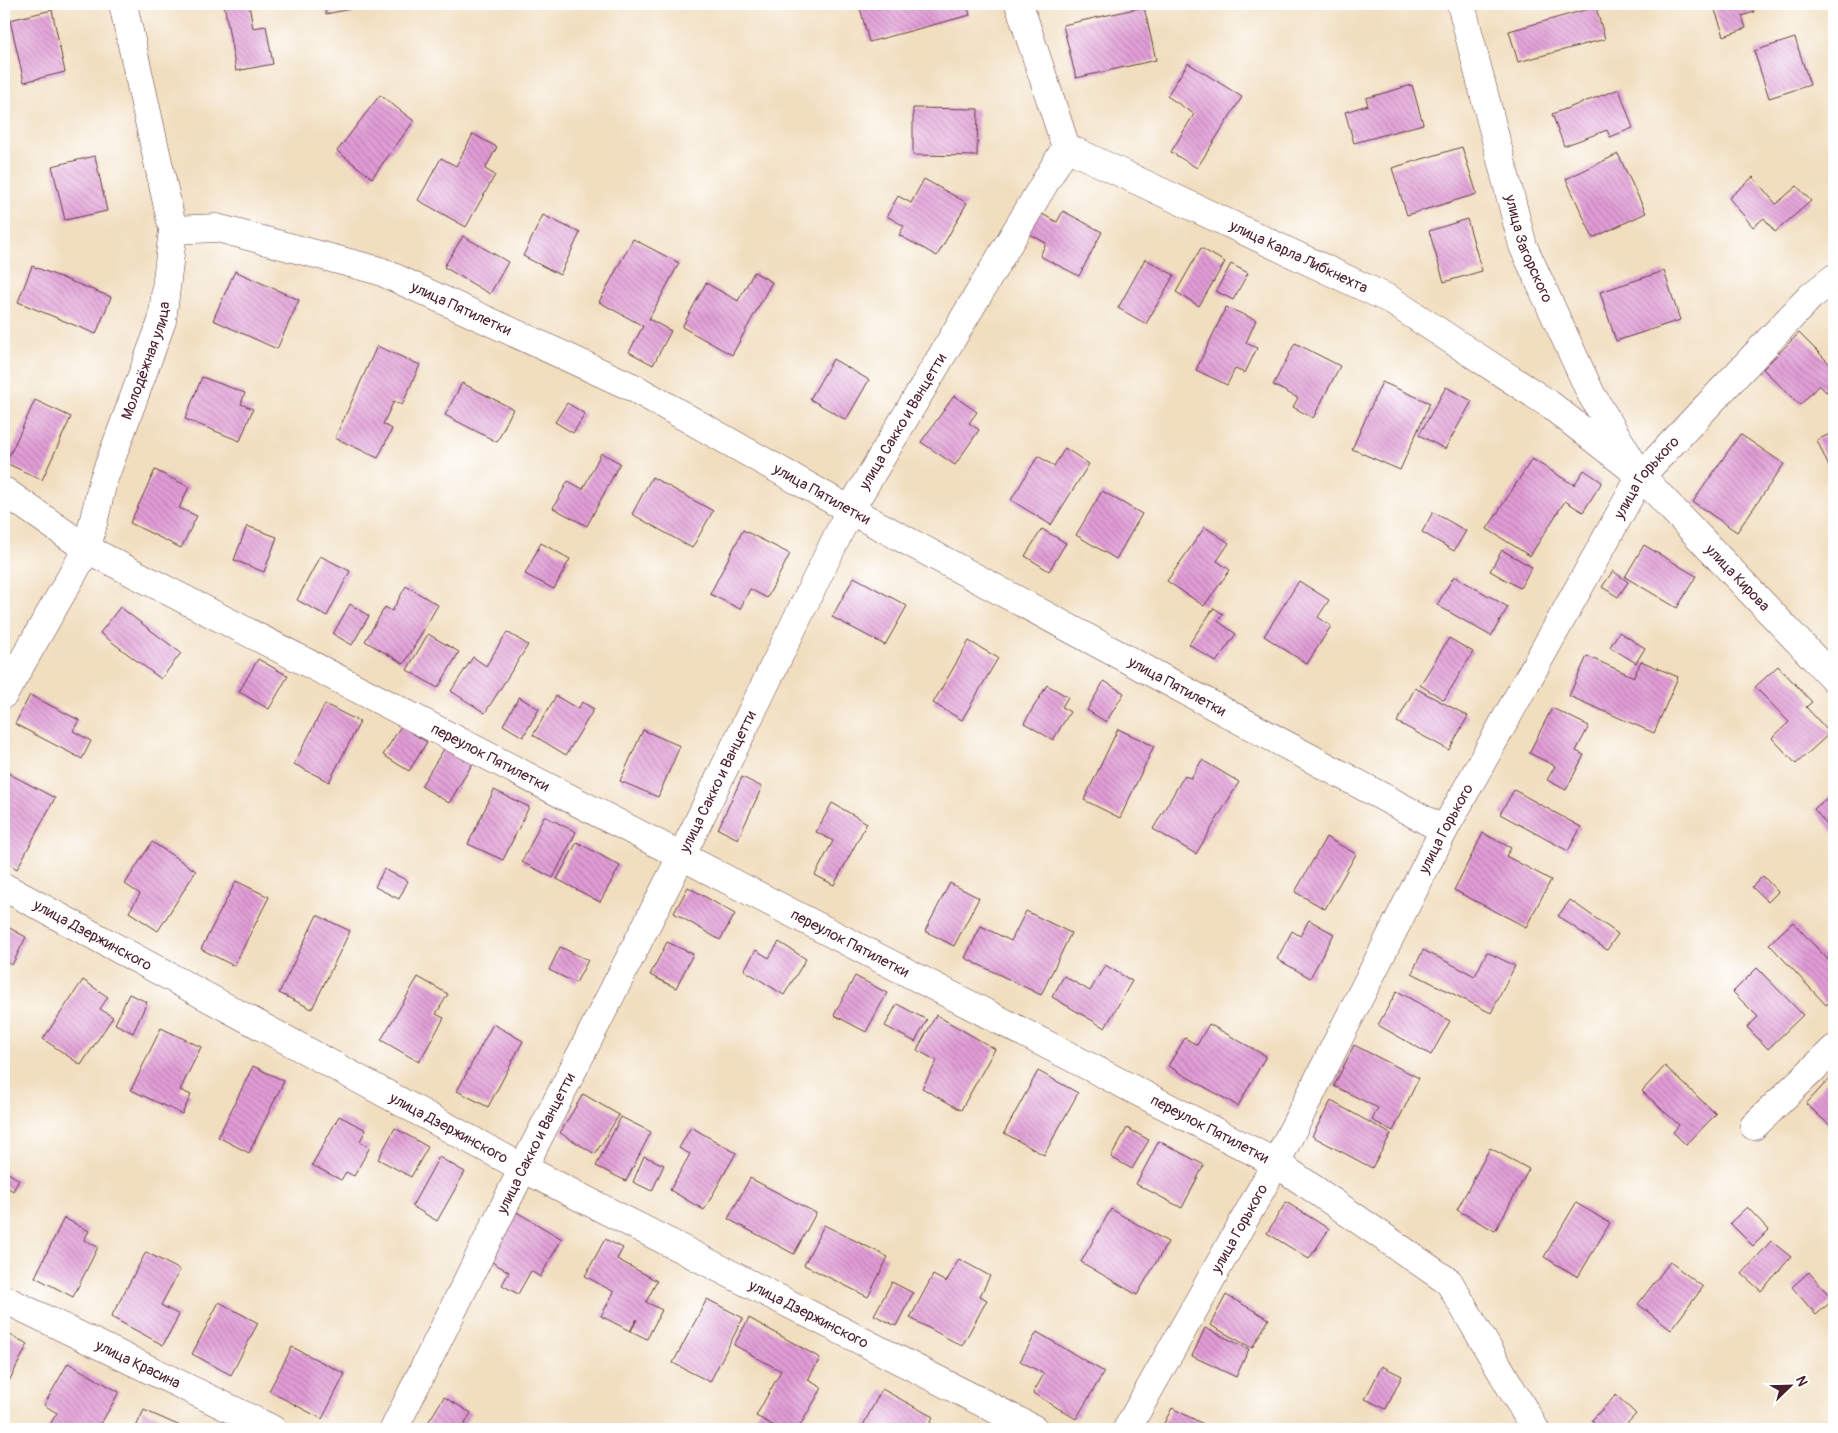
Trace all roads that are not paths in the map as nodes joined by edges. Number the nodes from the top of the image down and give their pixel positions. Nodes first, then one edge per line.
1 (123, 4) edge
2 (1019, 4) edge
3 (1461, 4) edge
4 (1066, 147) junction
5 (174, 230) junction
6 (1834, 278) edge
7 (1641, 476) junction
8 (4, 490) edge
9 (850, 510) junction
10 (87, 549) junction
11 (1834, 679) edge
12 (4, 694) edge
13 (1444, 830) junction
14 (681, 857) junction
15 (4, 887) edge
16 (1834, 1049) edge
17 (1754, 1126) dead end
18 (1276, 1163) junction
19 (523, 1168) junction
20 (4, 1299) edge
21 (272, 1429) edge
22 (394, 1429) edge
23 (1034, 1429) edge
24 (1127, 1429) edge
25 (1535, 1429) edge

1 - 5 street, Молодёжная улица
2 - 4 street
3 - 7 street, улица Загорского
4 - 7 street, улица Карла Либкнехта
4 - 9 street, улица Сакко и Ванцетти
5 - 9 street, улица Пятилетки
5 - 10 street, Молодёжная улица
6 - 7 street, улица Горького
7 - 11 street, улица Кирова
7 - 13 street, улица Горького
8 - 10 street, переулок Пятилетки
9 - 13 street, улица Пятилетки
9 - 14 street, улица Сакко и Ванцетти
10 - 12 street, Молодёжная улица
10 - 14 street, переулок Пятилетки
13 - 18 street, улица Горького
14 - 18 street, переулок Пятилетки
14 - 19 street, улица Сакко и Ванцетти
15 - 19 street, улица Дзержинского
16 - 17 street
18 - 24 street, улица Горького
18 - 25 street, переулок Пятилетки
19 - 22 street, улица Сакко и Ванцетти
19 - 23 street, улица Дзержинского
20 - 21 street, улица Красина

